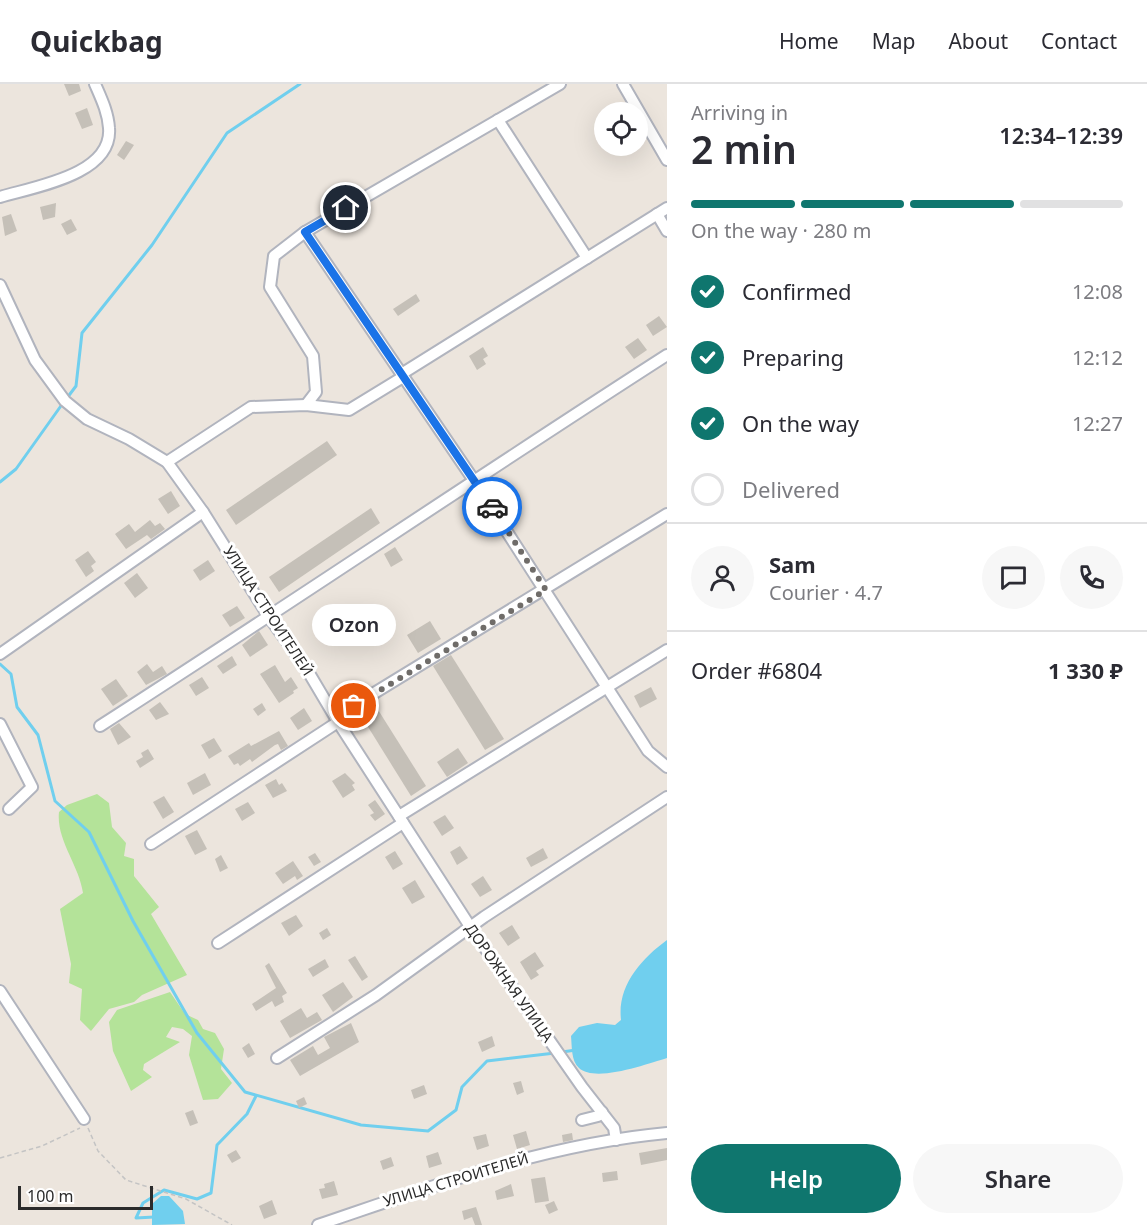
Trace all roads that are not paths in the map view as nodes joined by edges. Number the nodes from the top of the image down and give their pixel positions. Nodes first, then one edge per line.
1 (95, 84) edge
2 (560, 84) edge
3 (623, 84) edge
4 (498, 120) junction
5 (667, 160) edge
6 (0, 197) edge
7 (667, 208) edge
8 (657, 214) junction
9 (667, 231) edge
10 (305, 232) junction
11 (587, 258) junction
12 (0, 286) edge
13 (667, 355) edge
14 (403, 375) junction
15 (306, 405) junction
16 (167, 462) junction
17 (473, 479) junction
18 (204, 512) junction
19 (667, 514) edge
20 (546, 590) junction
21 (269, 617) junction
22 (667, 650) edge
23 (0, 654) edge
24 (607, 688) junction
25 (336, 720) junction
26 (0, 724) edge
27 (100, 726) dead end
28 (667, 767) edge
29 (667, 797) edge
30 (9, 809) dead end
31 (401, 820) junction
32 (152, 844) dead end
33 (471, 928) junction
34 (218, 943) dead end
35 (518, 976) dead end
36 (509, 984) junction
37 (0, 991) edge
38 (277, 1058) dead end
39 (602, 1112) junction
40 (84, 1119) road end
41 (582, 1120) dead end
42 (667, 1133) edge
43 (616, 1140) junction
44 (343, 1221) edge
45 (318, 1225) edge

1 - 6 street
2 - 4 street
3 - 5 street
4 - 10 street
4 - 11 street
7 - 8 street
8 - 9 street
8 - 11 street
10 - 14 street
10 - 15 street
11 - 14 street
12 - 16 street
13 - 17 street
14 - 15 street
14 - 17 street
15 - 16 street
16 - 18 street, УЛИЦА СТРОИТЕЛЕЙ
17 - 20 street
17 - 21 street
18 - 21 street, УЛИЦА СТРОИТЕЛЕЙ
18 - 23 street
19 - 20 street
20 - 24 street
20 - 25 street
21 - 25 street, УЛИЦА СТРОИТЕЛЕЙ
21 - 27 street
22 - 24 street
24 - 28 street
24 - 31 street
25 - 31 street, УЛИЦА СТРОИТЕЛЕЙ
25 - 32 street
26 - 30 street
29 - 33 street
31 - 33 street, ДОРОЖНАЯ УЛИЦА
31 - 34 street
33 - 36 street, ДОРОЖНАЯ УЛИЦА
33 - 38 street
35 - 36 street
36 - 39 street, ДОРОЖНАЯ УЛИЦА
37 - 40 street
39 - 41 street
39 - 43 street, ДОРОЖНАЯ УЛИЦА
42 - 43 street, УЛИЦА СТРОИТЕЛЕЙ
43 - 44 street, УЛИЦА СТРОИТЕЛЕЙ
44 - 45 street, УЛИЦА СТРОИТЕЛЕЙ

